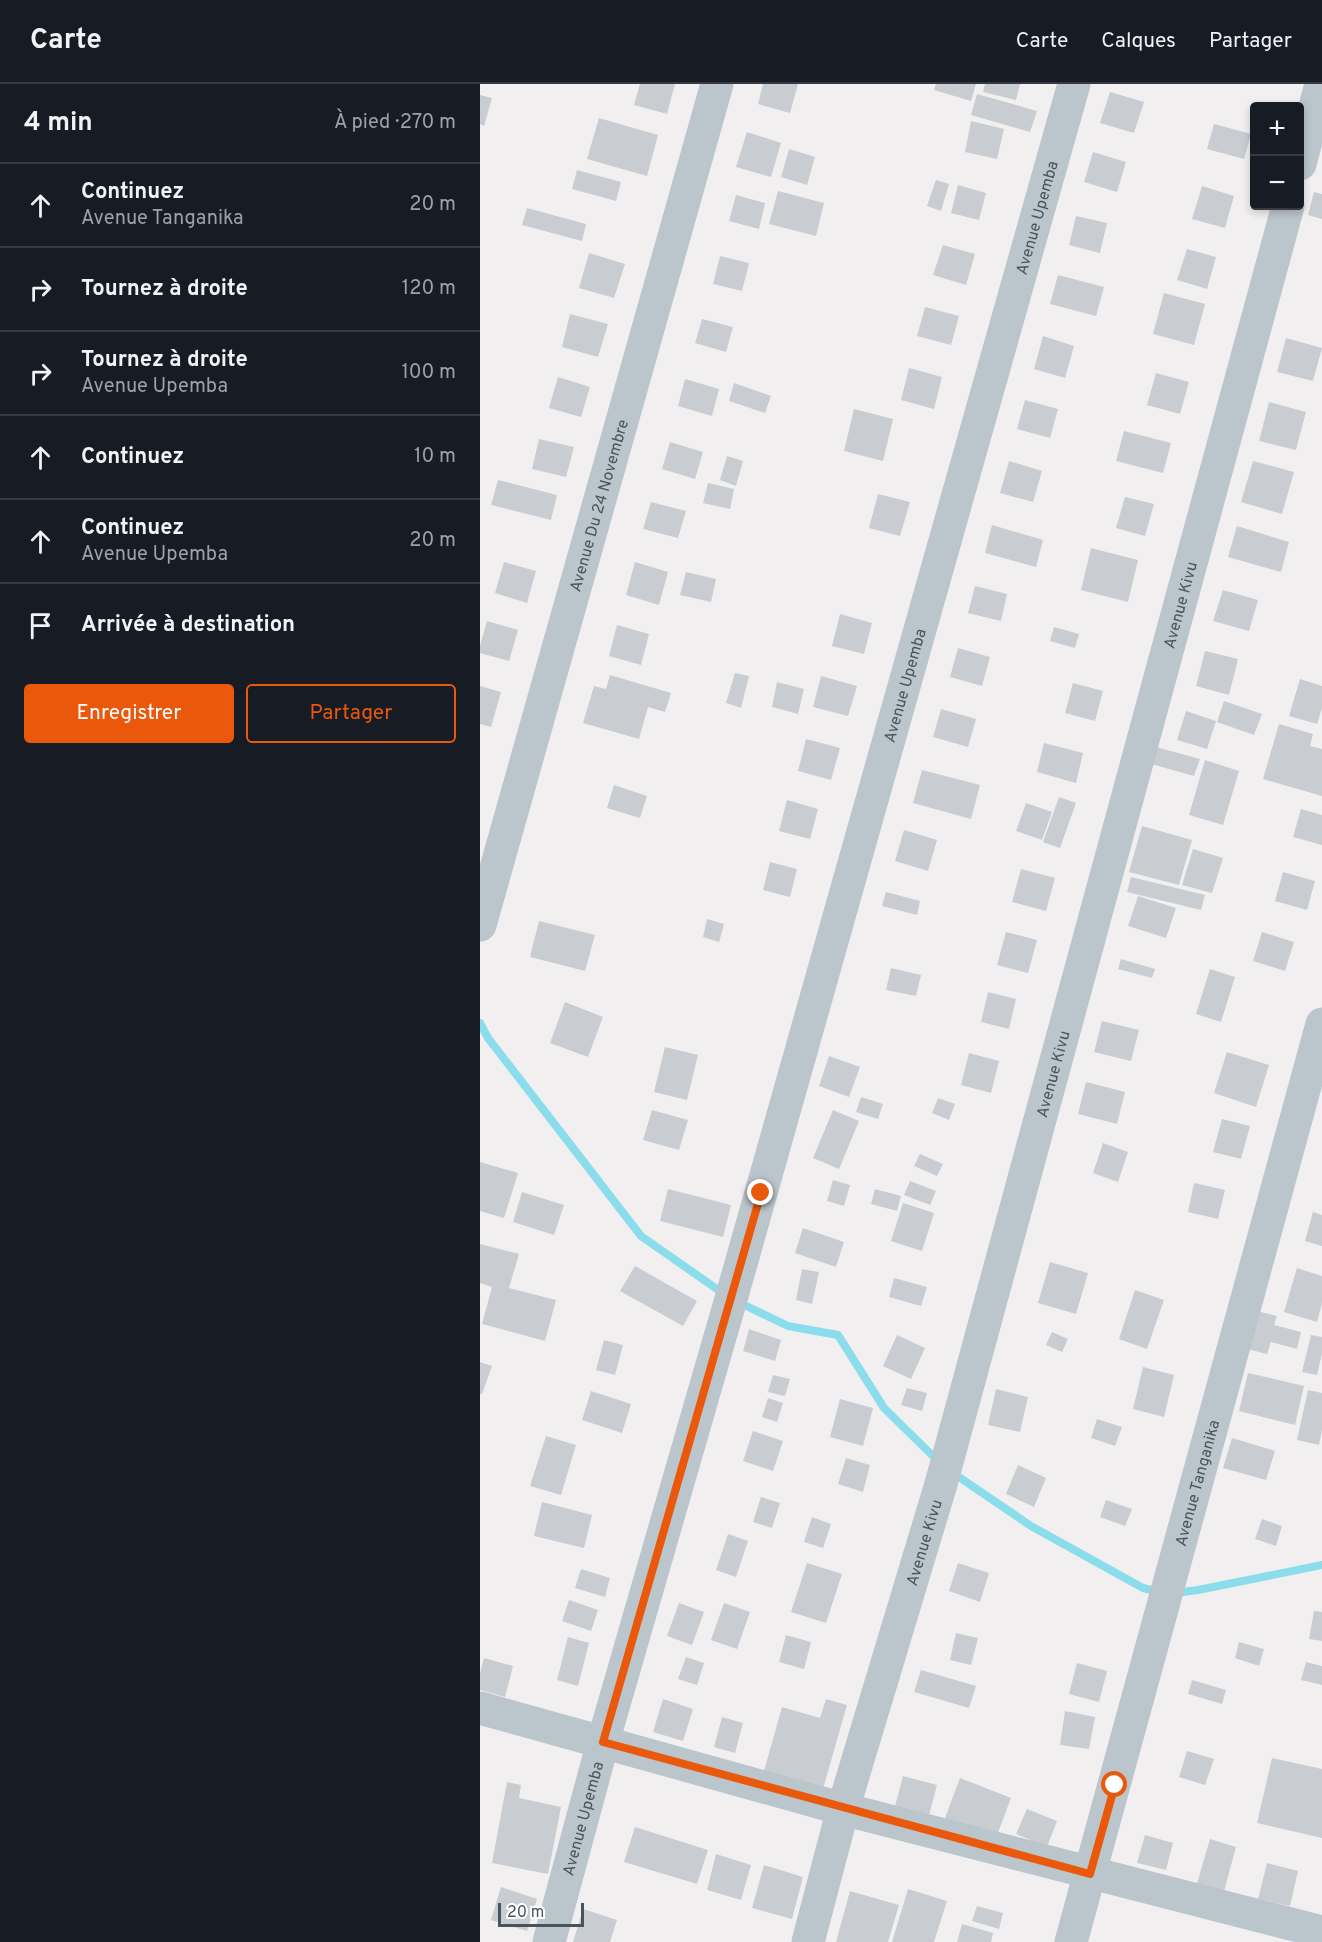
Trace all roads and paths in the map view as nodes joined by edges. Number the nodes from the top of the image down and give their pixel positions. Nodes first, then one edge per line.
1 (717, 84) edge
2 (1074, 84) edge
3 (1321, 84) edge
4 (1301, 156) edge
5 (1287, 210) edge
6 (480, 924) edge
7 (1322, 1024) edge
8 (480, 1708) edge
9 (603, 1742) junction
10 (843, 1809) junction
11 (1090, 1874) junction
12 (1322, 1932) edge
13 (549, 1942) edge
14 (808, 1942) edge
15 (1071, 1942) edge

1 - 6 street, Avenue Du 24 Novembre
2 - 9 street, Avenue Upemba
3 - 4 street
5 - 10 street, Avenue Kivu
7 - 11 street, Avenue Tanganika
8 - 9 street
9 - 10 street
9 - 13 street, Avenue Upemba
10 - 11 street
10 - 14 street, Avenue Kivu
11 - 12 street
11 - 15 street, Avenue Tanganika

